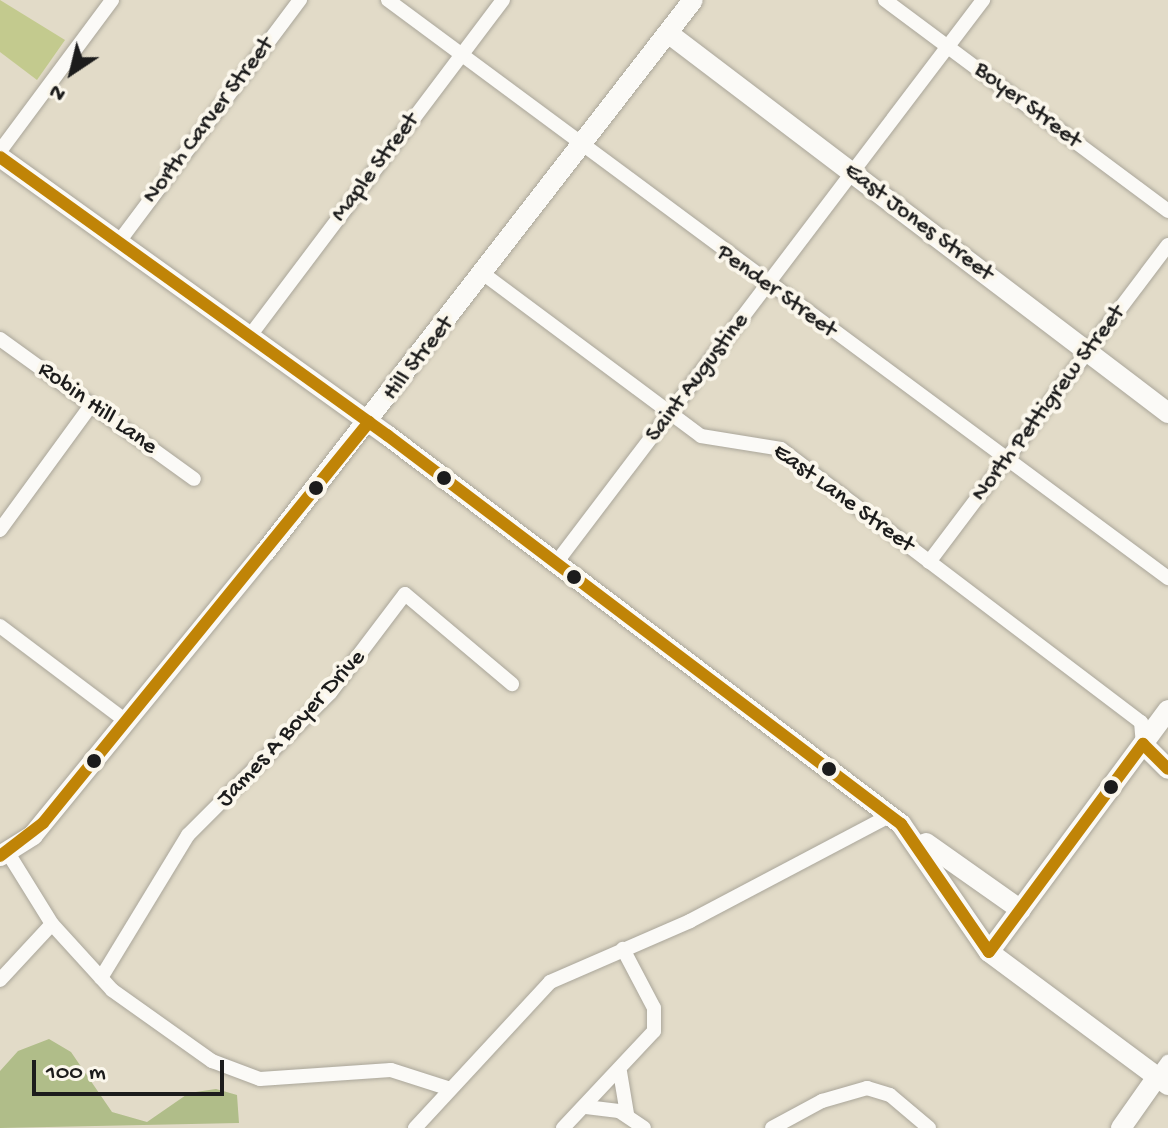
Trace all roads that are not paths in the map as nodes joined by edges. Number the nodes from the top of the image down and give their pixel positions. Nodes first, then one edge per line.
1 (112, 0) edge
2 (300, 0) edge
3 (388, 0) edge
4 (503, 0) edge
5 (693, 0) edge
6 (885, 0) edge
7 (983, 0) edge
8 (668, 33) junction
9 (947, 46) junction
10 (461, 54) junction
11 (583, 147) junction
12 (0, 151) edge
13 (0, 157) edge
14 (853, 174) junction
15 (1168, 211) edge
16 (118, 243) junction
17 (1168, 245) edge
18 (485, 275) junction
19 (767, 286) junction
20 (249, 337) junction
21 (0, 339) edge
22 (1087, 352) junction
23 (91, 405) junction
24 (1168, 413) edge
25 (671, 414) junction
26 (369, 422) junction
27 (1008, 461) junction
28 (194, 479) dead end
29 (2, 523) edge
30 (929, 562) junction
31 (556, 563) junction
32 (1168, 578) edge
33 (0, 626) edge
34 (512, 684) dead end
35 (1168, 710) edge
36 (126, 721) junction
37 (1143, 744) junction
38 (1168, 769) edge
39 (895, 820) junction
40 (4, 854) edge
41 (1021, 910) junction
42 (52, 924) junction
43 (623, 949) junction
44 (989, 952) junction
45 (101, 978) junction
46 (0, 980) edge
47 (620, 1072) junction
48 (1164, 1074) edge
49 (418, 1084) junction
50 (447, 1088) junction
51 (586, 1107) junction
52 (430, 1108) junction
53 (627, 1114) junction
54 (415, 1128) edge
55 (563, 1128) edge
56 (644, 1128) edge
57 (772, 1128) edge
58 (929, 1128) edge
59 (1121, 1128) edge

1 - 12 street
2 - 16 street, North Carver Street
3 - 10 street, Pender Street
4 - 10 street, Maple Street
5 - 8 street, Hill Street
6 - 9 street, Boyer Street
7 - 9 street, Saint Augustine
8 - 11 street, Hill Street
8 - 14 street, East Jones Street
9 - 14 street, Saint Augustine
9 - 15 street, Boyer Street
10 - 11 street, Pender Street
10 - 20 street, Maple Street
11 - 18 street, Hill Street
11 - 19 street, Pender Street
13 - 16 street
14 - 19 street, Saint Augustine
14 - 22 street, East Jones Street
16 - 20 street
17 - 22 street, North Pettigrew Street
18 - 25 street, East Lane Street
18 - 26 street, Hill Street
19 - 25 street, Saint Augustine
19 - 27 street, Pender Street
20 - 26 street
21 - 23 street, Robin Hill Lane
22 - 24 street, East Jones Street
22 - 27 street, North Pettigrew Street
23 - 28 street, Robin Hill Lane
23 - 29 street
25 - 30 street, East Lane Street
25 - 31 street, Saint Augustine
26 - 31 street
26 - 36 street, Hill Street
27 - 30 street, North Pettigrew Street
27 - 32 street, Pender Street
30 - 37 street, East Lane Street
31 - 39 street
33 - 36 street
34 - 45 street, James A Boyer Drive
35 - 37 street
36 - 40 street, Hill Street
37 - 38 street, East Lane Street
37 - 41 street
39 - 41 street
39 - 43 street
39 - 44 street
40 - 42 street
41 - 44 street
42 - 45 street
42 - 46 street
43 - 47 street
43 - 50 street
44 - 48 street
45 - 49 street
47 - 51 street
47 - 53 street
48 - 59 street
49 - 50 street
49 - 52 street
50 - 52 street
51 - 53 street
51 - 55 street
52 - 54 street
53 - 56 street
57 - 58 street

